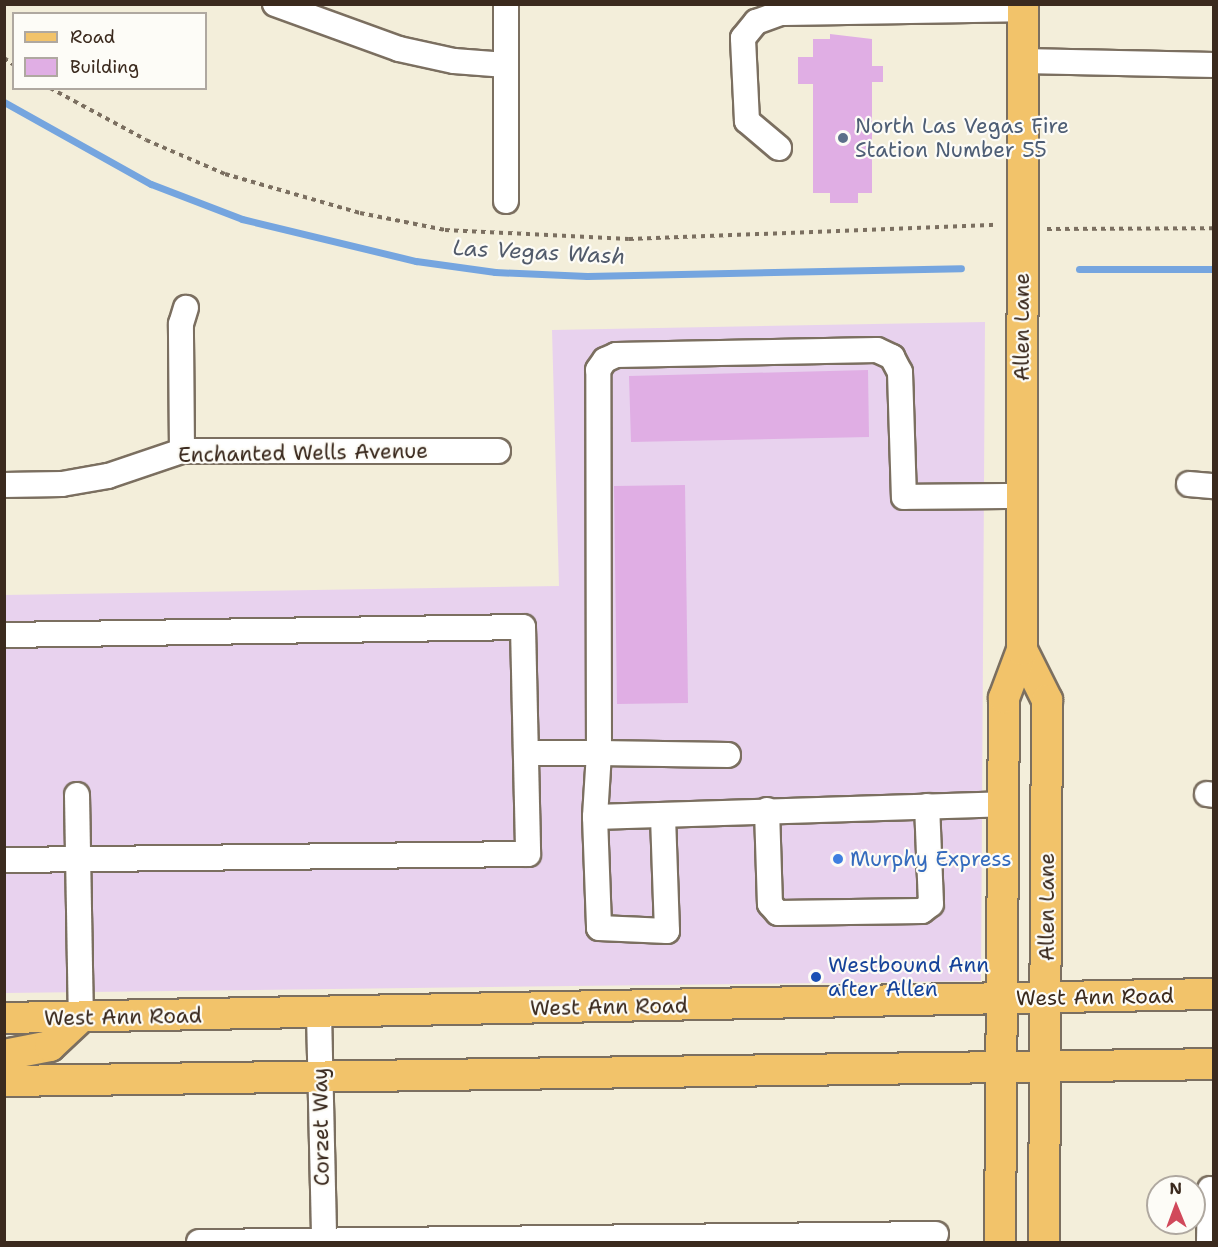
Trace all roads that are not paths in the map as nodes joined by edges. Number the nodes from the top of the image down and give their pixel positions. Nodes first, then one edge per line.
1 (275, 4) edge
2 (506, 4) edge
3 (1023, 7) edge
4 (1023, 61) junction
5 (506, 65) junction
6 (1214, 65) edge
7 (779, 148) dead end
8 (506, 201) dead end
9 (186, 308) dead end
10 (182, 451) junction
11 (498, 451) dead end
12 (1189, 484) dead end
13 (4, 485) edge
14 (1214, 486) edge
15 (1022, 496) junction
16 (4, 635) edge
17 (1022, 650) junction
18 (526, 753) junction
19 (599, 753) junction
20 (728, 755) dead end
21 (77, 795) dead end
22 (1003, 804) junction
23 (927, 806) junction
24 (767, 810) junction
25 (595, 817) junction
26 (663, 817) junction
27 (78, 859) junction
28 (4, 860) edge
29 (1214, 994) edge
30 (1046, 999) junction
31 (1001, 1000) junction
32 (319, 1013) junction
33 (81, 1017) junction
34 (4, 1018) edge
35 (4, 1055) edge
36 (1214, 1064) edge
37 (1045, 1070) junction
38 (1001, 1071) junction
39 (320, 1077) junction
40 (4, 1081) edge
41 (1210, 1189) dead end
42 (936, 1234) dead end
43 (782, 1239) edge
44 (324, 1241) junction
45 (199, 1242) edge
46 (1000, 1242) edge
47 (1044, 1242) edge
48 (1209, 1242) edge

1 - 5 street
2 - 5 street
3 - 4 main road, Allen Lane
3 - 7 street
4 - 6 street
4 - 15 main road, Allen Lane
5 - 8 street
9 - 10 street
10 - 11 street, Enchanted Wells Avenue
10 - 13 street, Enchanted Wells Avenue
12 - 14 street
15 - 17 main road, Allen Lane
15 - 19 street
16 - 18 street
17 - 22 main road, Allen Lane
17 - 30 main road, Allen Lane
18 - 19 street
18 - 27 street
19 - 20 street
19 - 25 street
21 - 27 street
22 - 23 street
22 - 31 main road, Allen Lane
23 - 24 street
23 - 24 street
24 - 26 street
25 - 26 street
25 - 26 street
27 - 28 street
27 - 33 street
29 - 30 main road, West Ann Road
30 - 31 main road, West Ann Road
30 - 37 main road, Allen Lane
31 - 32 main road, West Ann Road
31 - 38 main road, Allen Lane
32 - 33 main road, West Ann Road
32 - 39 street, Corzet Way
33 - 34 main road, West Ann Road
33 - 35 main road
36 - 37 main road
37 - 38 main road
37 - 47 main road, Allen Lane
38 - 39 main road
38 - 46 main road, Allen Lane
39 - 40 main road
39 - 44 street, Corzet Way
41 - 48 street
42 - 43 street
43 - 44 street
44 - 45 street

